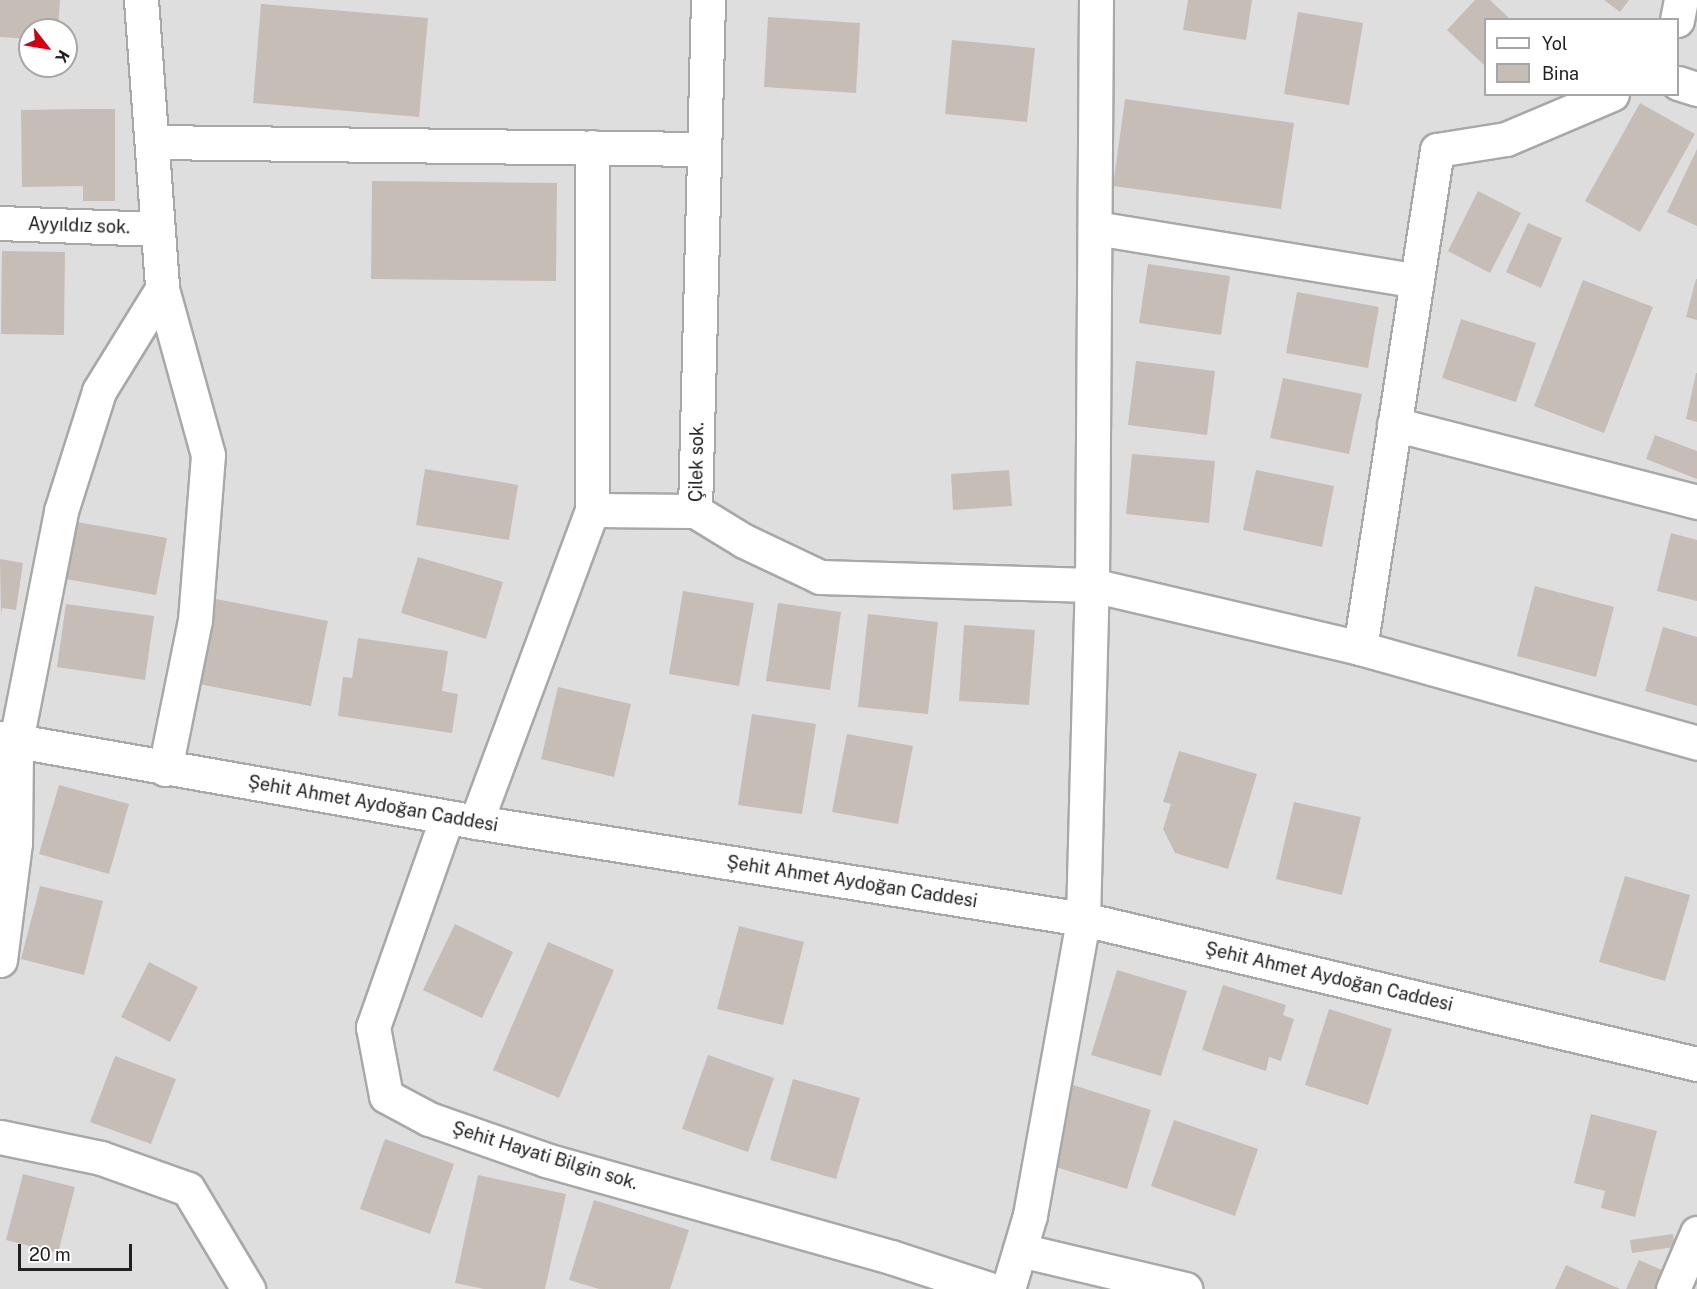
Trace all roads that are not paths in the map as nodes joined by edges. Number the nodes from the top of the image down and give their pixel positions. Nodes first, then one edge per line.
1 (141, 0) edge
2 (708, 0) edge
3 (1096, 0) edge
4 (1681, 0) edge
5 (1677, 18) edge
6 (1679, 84) edge
7 (1697, 89) edge
8 (1607, 96) edge
9 (153, 142) junction
10 (592, 147) junction
11 (704, 149) junction
12 (0, 223) edge
13 (1095, 228) junction
14 (158, 229) junction
15 (1417, 281) junction
16 (162, 289) junction
17 (1394, 424) junction
18 (1697, 502) edge
19 (592, 510) junction
20 (695, 511) junction
21 (1092, 585) junction
22 (1360, 648) junction
23 (8, 740) edge
24 (1697, 743) edge
25 (165, 769) junction
26 (461, 820) junction
27 (1083, 919) junction
28 (0, 960) edge
29 (1697, 1064) edge
30 (0, 1137) edge
31 (1697, 1233) edge
32 (1020, 1250) junction
33 (248, 1289) edge
34 (989, 1289) edge
35 (1008, 1289) edge
36 (1185, 1289) edge
37 (1673, 1289) edge

1 - 9 street
2 - 11 street, Çilek sok.
3 - 13 street
4 - 5 street
6 - 7 street
8 - 15 street
9 - 10 street
9 - 14 street
10 - 11 street
10 - 19 street
11 - 20 street, Çilek sok.
12 - 14 street, Ayyıldız sok.
13 - 15 street
13 - 21 street
14 - 16 street
15 - 17 street
16 - 23 street
16 - 25 street
17 - 18 street
17 - 22 street
19 - 20 street
19 - 26 street
20 - 21 street, Çilek sok.
21 - 22 street, Çilek sok.
21 - 27 street
22 - 24 street, Çilek sok.
23 - 25 street, Şehit Ahmet Aydoğan Caddesi
23 - 28 street
25 - 26 street, Şehit Ahmet Aydoğan Caddesi
26 - 27 street, Şehit Ahmet Aydoğan Caddesi
26 - 34 street, Şehit Hayati Bilgin sok.
27 - 29 street, Şehit Ahmet Aydoğan Caddesi
27 - 32 street
30 - 33 street
31 - 37 street
32 - 35 street
32 - 36 street

